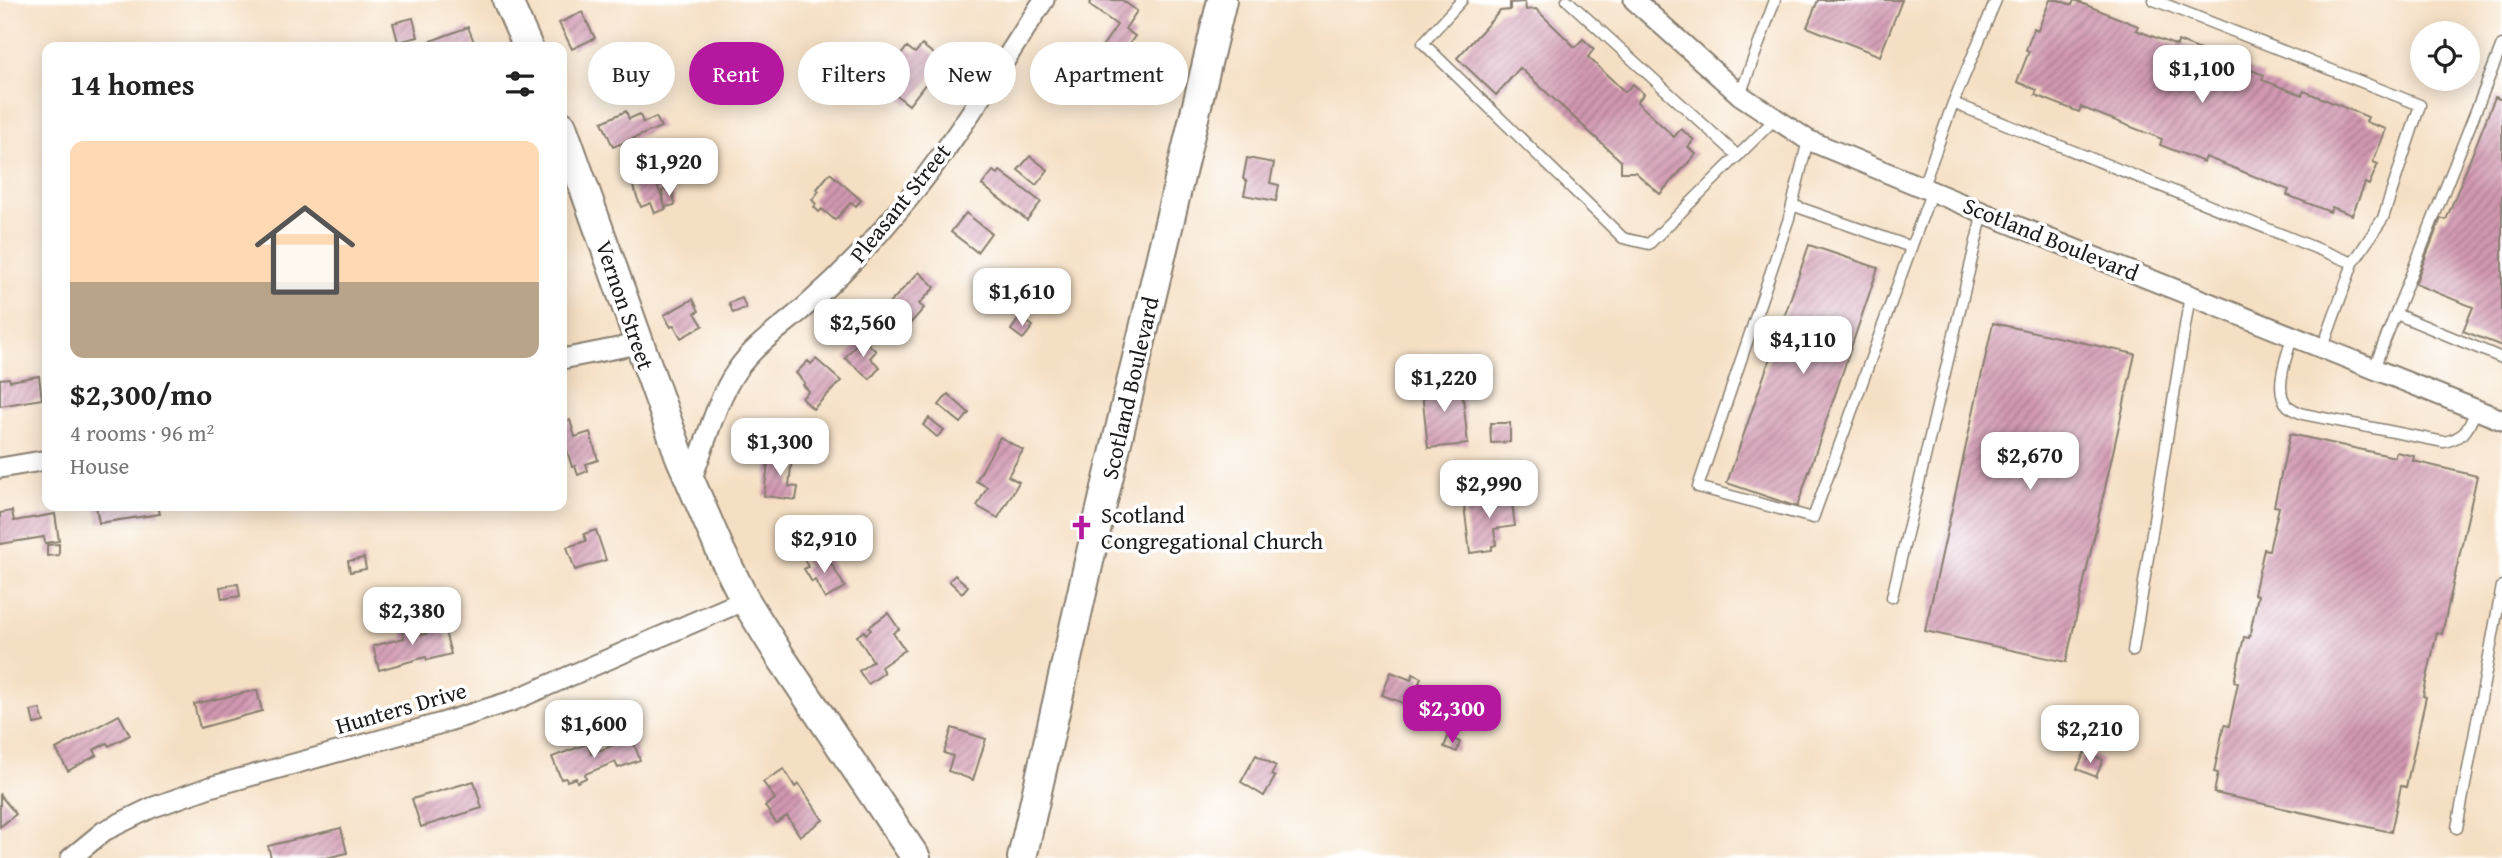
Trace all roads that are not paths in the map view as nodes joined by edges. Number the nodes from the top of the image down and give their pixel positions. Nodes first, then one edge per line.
1 (507, 0) edge
2 (1044, 0) edge
3 (1222, 0) edge
4 (1462, 0) edge
5 (1567, 0) edge
6 (1634, 0) edge
7 (1775, 0) edge
8 (1996, 0) edge
9 (2154, 0) edge
10 (526, 42) edge
11 (2502, 45) edge
12 (1740, 95) junction
13 (1953, 103) junction
14 (1776, 118) junction
15 (1808, 139) junction
16 (567, 140) edge
17 (1738, 156) junction
18 (1927, 188) junction
19 (1792, 205) junction
20 (1983, 212) junction
21 (1911, 247) junction
22 (2353, 263) junction
23 (2190, 295) junction
24 (2396, 314) junction
25 (2293, 335) junction
26 (638, 344) junction
27 (2323, 347) junction
28 (567, 358) edge
29 (2502, 358) edge
30 (2375, 368) junction
31 (2476, 410) junction
32 (2502, 420) edge
33 (42, 461) edge
34 (0, 468) edge
35 (690, 482) junction
36 (2502, 586) edge
37 (1892, 597) dead end
38 (745, 600) junction
39 (2133, 651) dead end
40 (2457, 828) dead end
41 (71, 858) edge
42 (916, 858) edge
43 (1022, 858) edge

1 - 10 main road
2 - 35 street, Pleasant Street
3 - 43 main road, Scotland Boulevard
4 - 17 lane
5 - 17 lane
6 - 12 street, Scotland Boulevard
7 - 12 lane
8 - 13 lane
9 - 22 lane
11 - 24 lane
12 - 14 street, Scotland Boulevard
13 - 18 lane
13 - 22 lane
14 - 15 street, Scotland Boulevard
14 - 17 lane
15 - 18 street, Scotland Boulevard
15 - 19 lane
16 - 26 main road, Vernon Street
18 - 20 street, Scotland Boulevard
18 - 21 lane
19 - 21 lane
19 - 21 lane
20 - 23 street, Scotland Boulevard
20 - 37 lane
22 - 27 lane
23 - 25 street, Scotland Boulevard
23 - 39 lane
24 - 29 lane
24 - 30 lane
25 - 27 street, Scotland Boulevard
25 - 31 lane
26 - 28 street
26 - 35 main road, Vernon Street
27 - 30 street, Scotland Boulevard
30 - 31 street, Scotland Boulevard
31 - 32 street, Scotland Boulevard
33 - 34 street
35 - 38 main road
36 - 40 lane
38 - 41 street, Hunters Drive
38 - 42 main road

